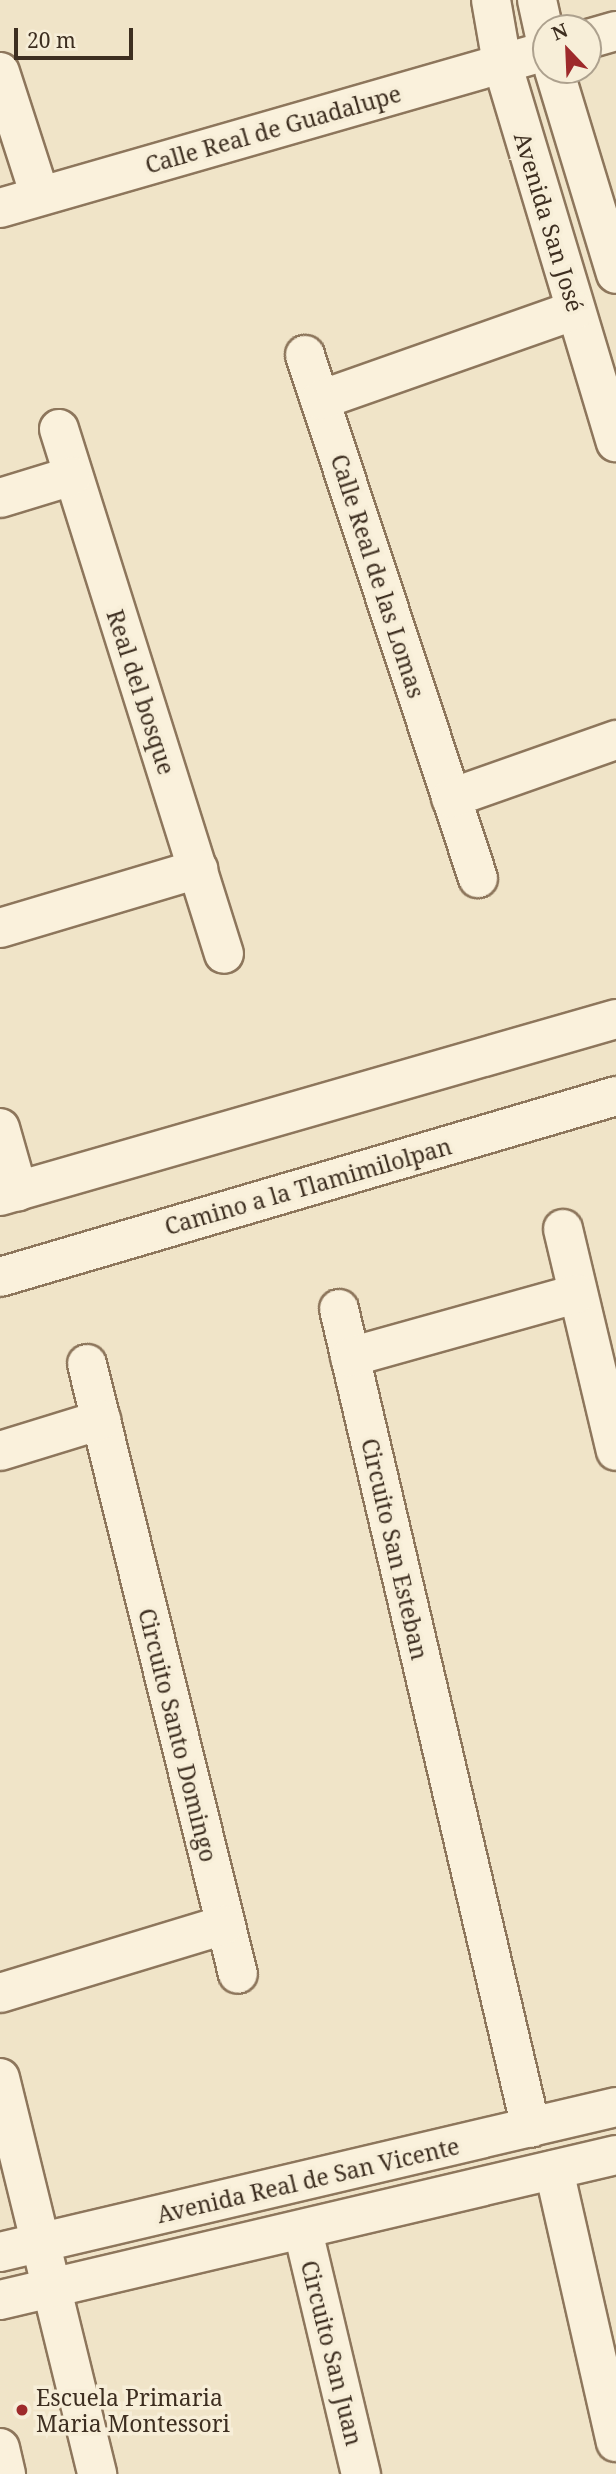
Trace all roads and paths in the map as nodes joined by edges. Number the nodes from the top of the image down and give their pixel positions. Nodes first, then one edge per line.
1 (491, 0) edge
2 (532, 55) edge
3 (502, 63) junction
4 (0, 72) edge
5 (558, 84) edge
6 (40, 196) junction
7 (0, 208) edge
8 (616, 274) edge
9 (575, 310) junction
10 (305, 355) dead end
11 (320, 400) junction
12 (59, 429) dead end
13 (616, 442) edge
14 (72, 475) junction
15 (0, 498) edge
16 (616, 740) edge
17 (451, 798) junction
18 (198, 869) junction
19 (478, 878) dead end
20 (0, 928) edge
21 (224, 954) dead end
22 (616, 1019) edge
23 (616, 1096) edge
24 (0, 1128) edge
25 (9, 1194) edge
26 (563, 1228) dead end
27 (0, 1277) edge
28 (576, 1294) junction
29 (339, 1309) dead end
30 (350, 1357) junction
31 (87, 1364) dead end
32 (101, 1420) junction
33 (0, 1451) edge
34 (616, 1451) edge
35 (224, 1925) junction
36 (238, 1974) dead end
37 (0, 1993) edge
38 (0, 2078) edge
39 (616, 2107) edge
40 (531, 2128) junction
41 (616, 2155) edge
42 (554, 2170) junction
43 (303, 2231) junction
44 (39, 2243) junction
45 (0, 2252) edge
46 (50, 2288) junction
47 (0, 2300) edge
48 (616, 2442) edge
49 (0, 2448) edge
50 (6, 2474) edge
51 (97, 2474) edge
52 (362, 2474) edge

1 - 3 street, Avenida San José
2 - 3 street, Calle Real de Guadalupe
3 - 6 street, Calle Real de Guadalupe
3 - 9 street, Avenida San José
4 - 6 street
5 - 8 street
6 - 7 street, Calle Real de Guadalupe
9 - 11 street
9 - 13 street, Avenida San José
10 - 11 street, Calle Real de las Lomas
11 - 17 street, Calle Real de las Lomas
12 - 14 street, Real del bosque
14 - 15 street
14 - 18 street, Real del bosque
16 - 17 street
17 - 19 street, Calle Real de las Lomas
18 - 20 street
18 - 21 street, Real del bosque
22 - 25 street
23 - 27 street, Camino a la Tlamimilolpan
24 - 25 street
26 - 28 street
28 - 30 street
28 - 34 street
29 - 30 street, Circuito San Esteban
30 - 40 street, Circuito San Esteban
31 - 32 street, Circuito Santo Domingo
32 - 33 street
32 - 35 street, Circuito Santo Domingo
35 - 36 street, Circuito Santo Domingo
35 - 37 street
38 - 44 street
39 - 40 street, Avenida Real de San Vicente
40 - 44 street, Avenida Real de San Vicente
41 - 42 street, Avenida Real de San Vicente
42 - 43 street, Avenida Real de San Vicente
42 - 48 street
43 - 46 street, Avenida Real de San Vicente
43 - 52 street, Circuito San Juan
44 - 45 street, Avenida Real de San Vicente
44 - 46 street
46 - 47 street, Avenida Real de San Vicente
46 - 51 street
49 - 50 street

